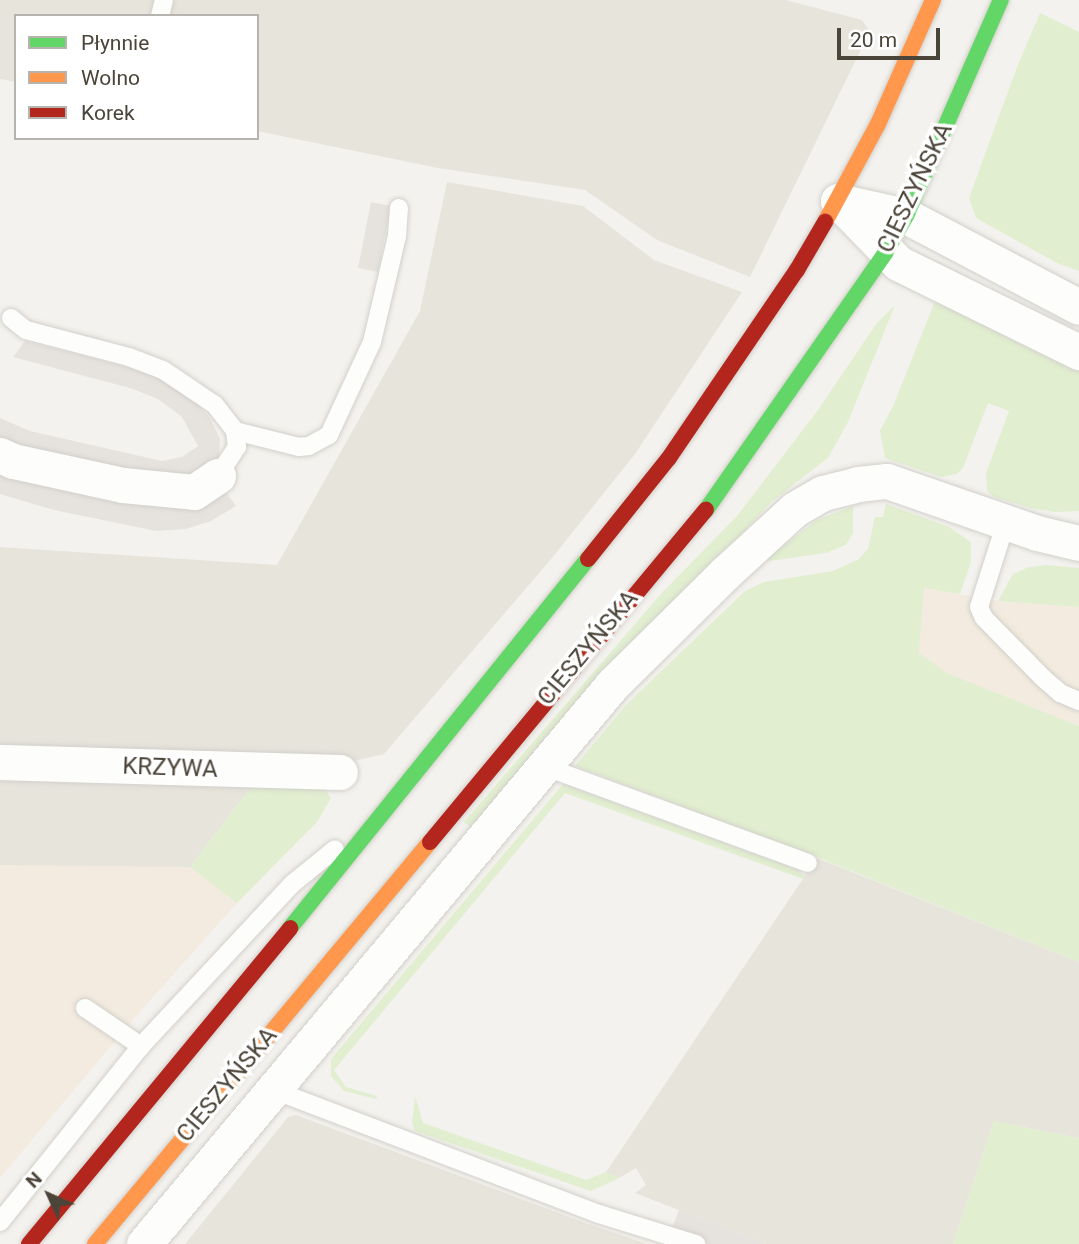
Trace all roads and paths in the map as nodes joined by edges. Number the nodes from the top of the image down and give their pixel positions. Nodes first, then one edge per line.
1 (933, 0) edge
2 (1001, 0) edge
3 (838, 201) junction
4 (399, 208) dead end
5 (906, 216) junction
6 (885, 253) junction
7 (1078, 305) edge
8 (11, 318) dead end
9 (1079, 352) edge
10 (235, 431) junction
11 (0, 454) edge
12 (218, 476) joint
13 (1006, 522) junction
14 (1076, 540) edge
15 (1079, 701) edge
16 (0, 762) edge
17 (543, 766) junction
18 (340, 772) dead end
19 (393, 803) junction
20 (808, 863) dead end
21 (85, 1009) dead end
22 (142, 1046) junction
23 (274, 1090) junction
24 (0, 1222) edge
25 (29, 1244) edge
26 (94, 1244) edge
27 (144, 1244) edge
28 (694, 1244) edge

1 - 3 main road, CIESZYŃSKA
2 - 5 main road, CIESZYŃSKA
3 - 5 street
3 - 6 street
3 - 19 main road, CIESZYŃSKA
4 - 10 lane
5 - 6 main road, CIESZYŃSKA
5 - 7 street
6 - 9 street
6 - 26 main road, CIESZYŃSKA
8 - 10 lane
10 - 12 lane
11 - 12 street
13 - 14 street
13 - 15 lane
13 - 17 street
16 - 18 street, KRZYWA
17 - 20 lane
17 - 23 street
19 - 22 lane
19 - 25 main road, CIESZYŃSKA
21 - 22 lane
22 - 24 lane
23 - 27 street
23 - 28 lane, CIESZYŃSKA

